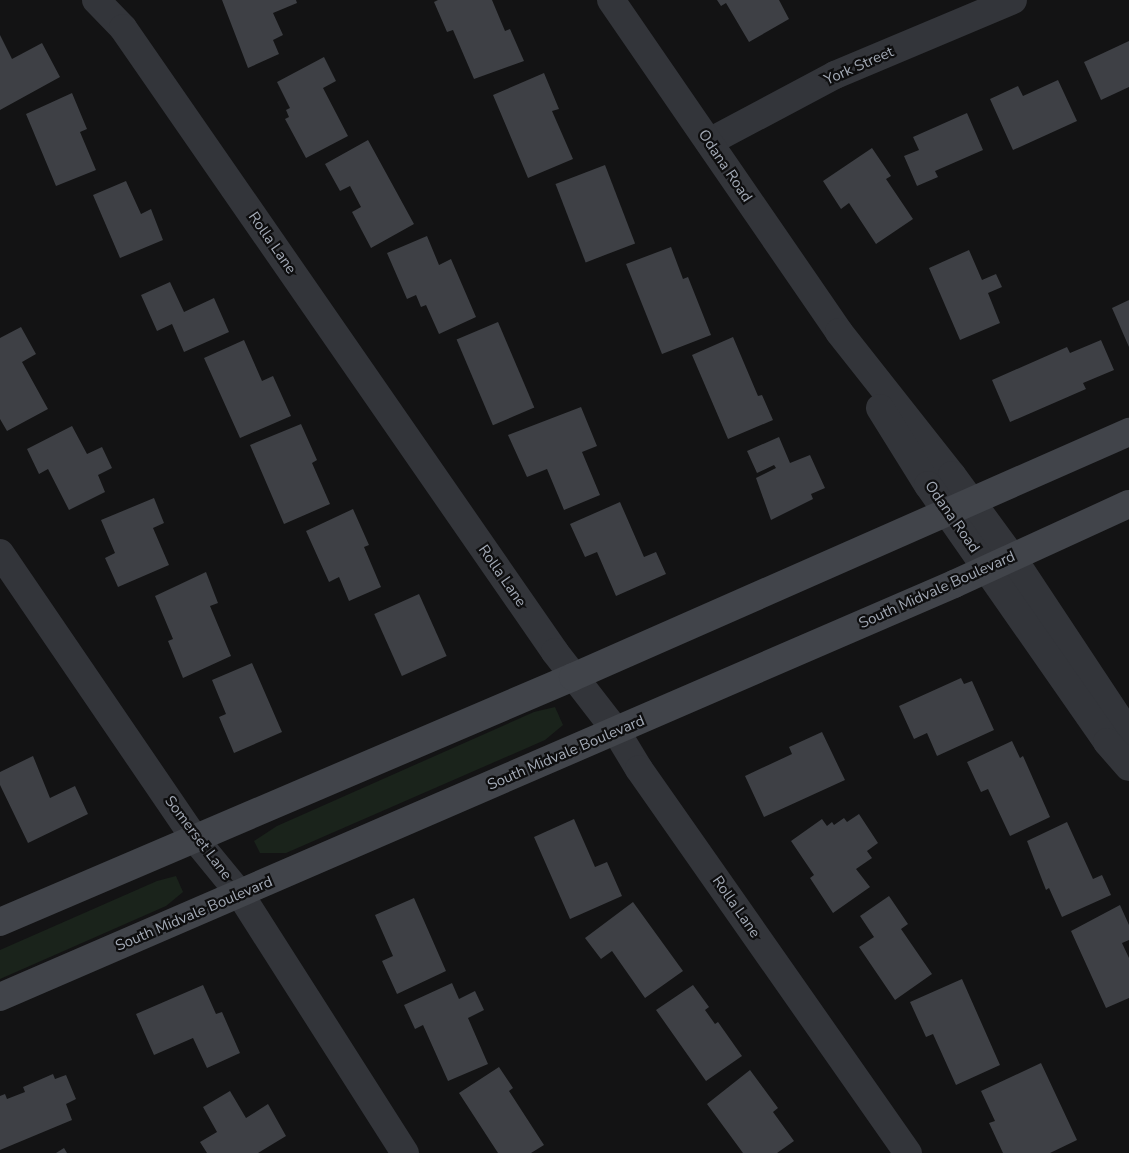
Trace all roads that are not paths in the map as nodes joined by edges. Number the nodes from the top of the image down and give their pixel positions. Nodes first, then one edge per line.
1 (96, 0) edge
2 (611, 0) edge
3 (1014, 0) edge
4 (709, 142) junction
5 (1129, 432) edge
6 (1129, 504) edge
7 (960, 508) junction
8 (0, 553) edge
9 (1000, 562) junction
10 (573, 677) junction
11 (616, 731) junction
12 (1129, 734) edge
13 (1129, 767) edge
14 (195, 839) junction
15 (240, 894) junction
16 (0, 922) edge
17 (0, 997) edge
18 (404, 1153) edge
19 (908, 1153) edge

1 - 10 street, Rolla Lane
2 - 4 street, Odana Road
3 - 4 street, York Street
4 - 7 street, Odana Road
5 - 7 main road
6 - 9 main road, South Midvale Boulevard
7 - 9 street, Odana Road
7 - 10 main road
8 - 14 street, Somerset Lane
9 - 11 main road, South Midvale Boulevard
9 - 12 street, Odana Road
9 - 13 street, Odana Road
10 - 11 street, Rolla Lane
10 - 14 main road
11 - 15 main road, South Midvale Boulevard
11 - 19 street, Rolla Lane
14 - 15 street, Somerset Lane
14 - 16 main road
15 - 17 main road, South Midvale Boulevard
15 - 18 street, Somerset Lane

